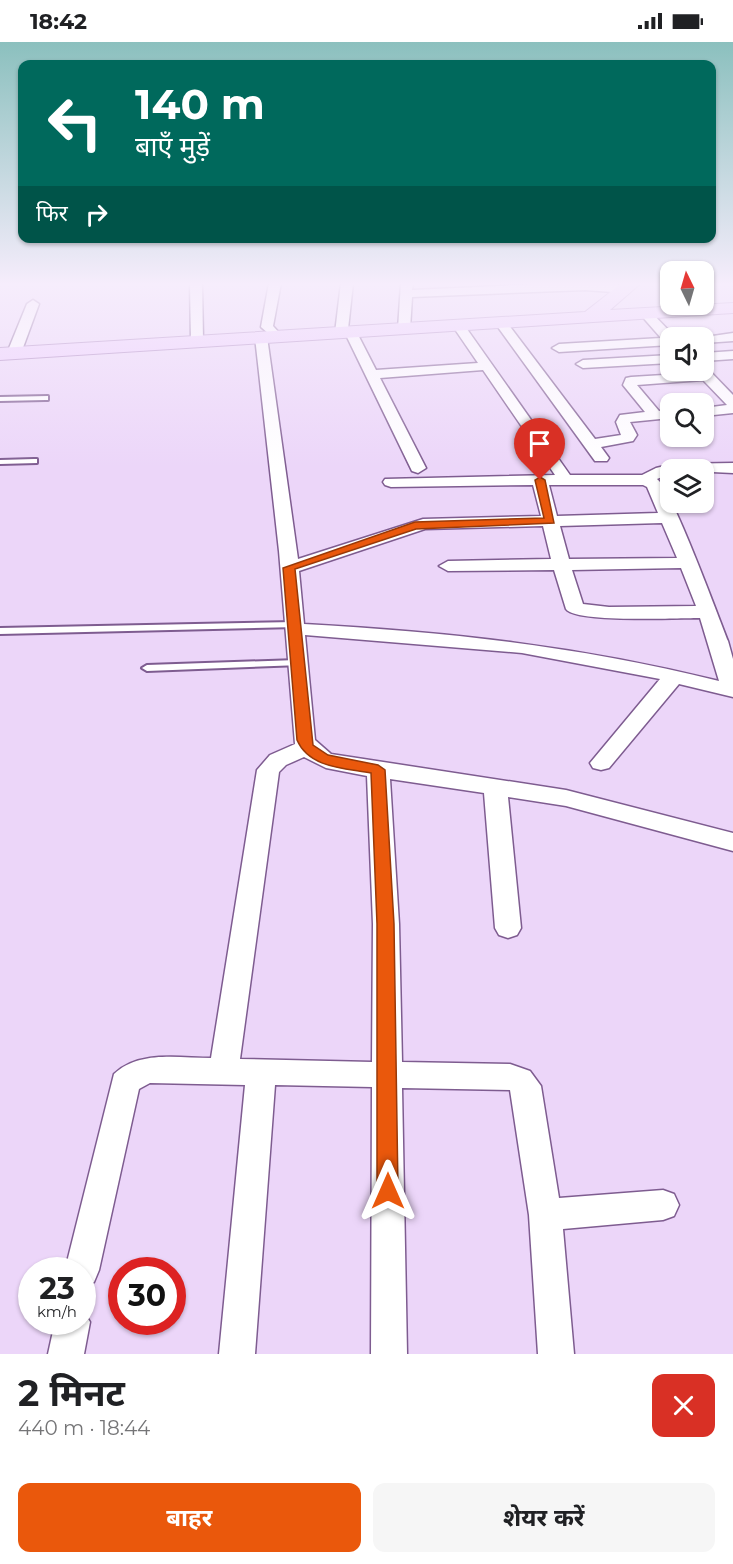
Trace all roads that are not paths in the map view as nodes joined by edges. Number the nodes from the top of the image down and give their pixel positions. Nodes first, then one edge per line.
1 (152, 344) edge
2 (270, 344) edge
3 (354, 344) edge
4 (472, 344) edge
5 (527, 344) edge
6 (611, 344) edge
7 (559, 348) dead end
8 (4, 355) edge
9 (733, 355) edge
10 (714, 356) edge
11 (660, 360) edge
12 (583, 364) dead end
13 (487, 366) junction
14 (372, 374) junction
15 (660, 378) edge
16 (711, 381) edge
17 (45, 398) dead end
18 (0, 399) edge
19 (733, 402) edge
20 (733, 410) edge
21 (660, 411) edge
22 (714, 411) edge
23 (660, 414) edge
24 (591, 444) junction
25 (601, 458) dead end
26 (34, 461) dead end
27 (0, 462) edge
28 (418, 468) dead end
29 (733, 468) edge
30 (540, 480) junction
31 (566, 480) junction
32 (646, 480) junction
33 (391, 482) dead end
34 (670, 518) junction
35 (550, 521) junction
36 (688, 563) junction
37 (561, 564) junction
38 (448, 566) dead end
39 (289, 568) junction
40 (707, 612) junction
41 (294, 627) junction
42 (0, 632) edge
43 (728, 655) edge
44 (297, 663) junction
45 (147, 668) dead end
46 (674, 676) junction
47 (732, 691) edge
48 (307, 747) junction
49 (601, 763) dead end
50 (378, 770) junction
51 (495, 787) junction
52 (733, 842) edge
53 (508, 928) dead end
54 (223, 1072) junction
55 (261, 1072) junction
56 (387, 1075) junction
57 (663, 1205) dead end
58 (545, 1215) junction
59 (85, 1257) edge
60 (70, 1335) edge
61 (66, 1354) edge
62 (237, 1354) edge
63 (389, 1354) edge
64 (556, 1354) edge

1 - 8 main road
2 - 39 street
3 - 14 street
4 - 13 street
5 - 24 street
6 - 7 street
9 - 10 street
11 - 12 street
13 - 14 street
13 - 31 street
14 - 28 street
15 - 21 street
16 - 19 street
17 - 18 lane
20 - 22 street
23 - 24 street
24 - 25 street
26 - 27 lane
29 - 32 street
30 - 31 street
30 - 33 street
30 - 35 street
31 - 32 street
32 - 34 street
34 - 35 street
34 - 36 street
35 - 37 street
35 - 39 street
36 - 37 street
36 - 40 street
37 - 38 street
37 - 40 street
39 - 41 street
40 - 43 street
41 - 42 lane
41 - 44 street
41 - 46 street
43 - 47 street
44 - 45 lane
44 - 48 street
46 - 47 street
46 - 49 street
48 - 50 street
48 - 54 street
50 - 51 street
50 - 56 street
51 - 52 street
51 - 53 street
54 - 55 street
54 - 59 street
55 - 56 street
55 - 62 street
56 - 58 street
56 - 63 street
57 - 58 street
58 - 64 street
60 - 61 street

